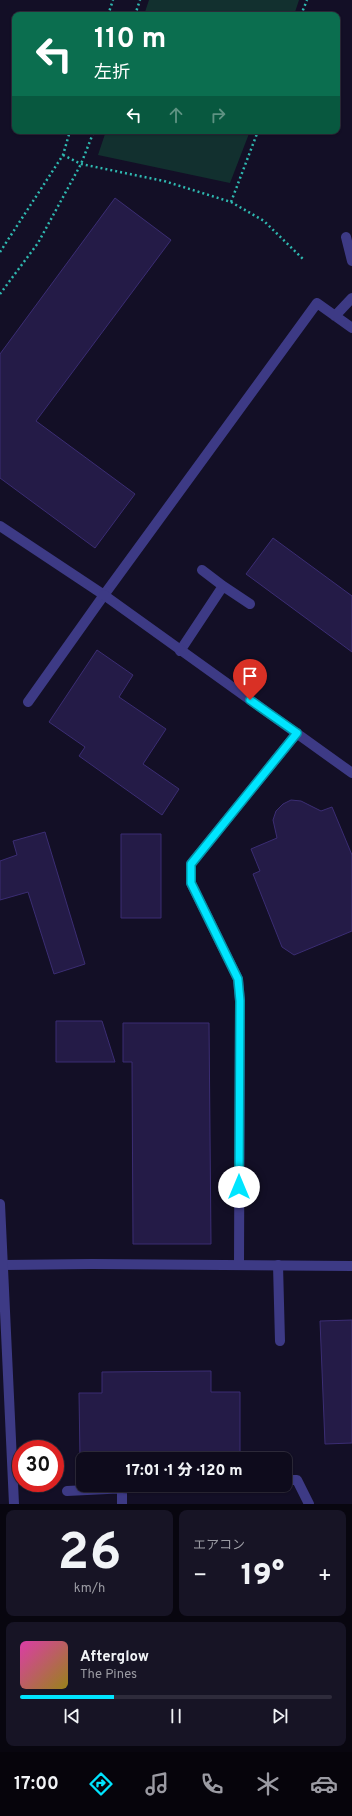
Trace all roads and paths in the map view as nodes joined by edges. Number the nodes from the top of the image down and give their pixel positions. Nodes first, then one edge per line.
1 (113, 0) edge
2 (140, 0) edge
3 (307, 0) edge
4 (109, 12) edge
5 (136, 12) edge
6 (302, 12) edge
7 (69, 134) edge
8 (93, 134) edge
9 (257, 134) edge
10 (63, 155) junction
11 (81, 164) junction
12 (231, 202) junction
13 (346, 237) dead end
14 (0, 252) edge
15 (304, 260) dead end
16 (352, 261) edge
17 (0, 294) edge
18 (352, 298) edge
19 (335, 316) junction
20 (352, 328) edge
21 (0, 526) edge
22 (202, 570) dead end
23 (223, 586) junction
24 (104, 595) junction
25 (250, 604) dead end
26 (180, 651) junction
27 (28, 702) dead end
28 (297, 733) junction
29 (352, 773) edge
30 (0, 1204) edge
31 (4, 1265) junction
32 (239, 1265) junction
33 (278, 1265) junction
34 (352, 1266) edge
35 (280, 1341) dead end
36 (292, 1480) edge
37 (67, 1491) dead end
38 (76, 1491) edge
39 (122, 1492) edge
40 (14, 1504) edge
41 (122, 1504) edge
42 (309, 1504) edge

1 - 4 path
2 - 5 path
3 - 6 path
7 - 10 path
8 - 11 path
9 - 12 path
10 - 11 path
10 - 14 path
11 - 12 path
11 - 17 path
12 - 15 path
13 - 16 street
18 - 19 street
19 - 20 street
19 - 24 street
21 - 24 street
22 - 23 street
23 - 25 street
23 - 26 street
24 - 26 street
24 - 27 street
26 - 28 street
28 - 29 street
28 - 32 street
30 - 31 street
31 - 32 street
31 - 40 street
32 - 33 street
33 - 34 street
33 - 35 street
36 - 42 street
37 - 38 street
39 - 41 street

